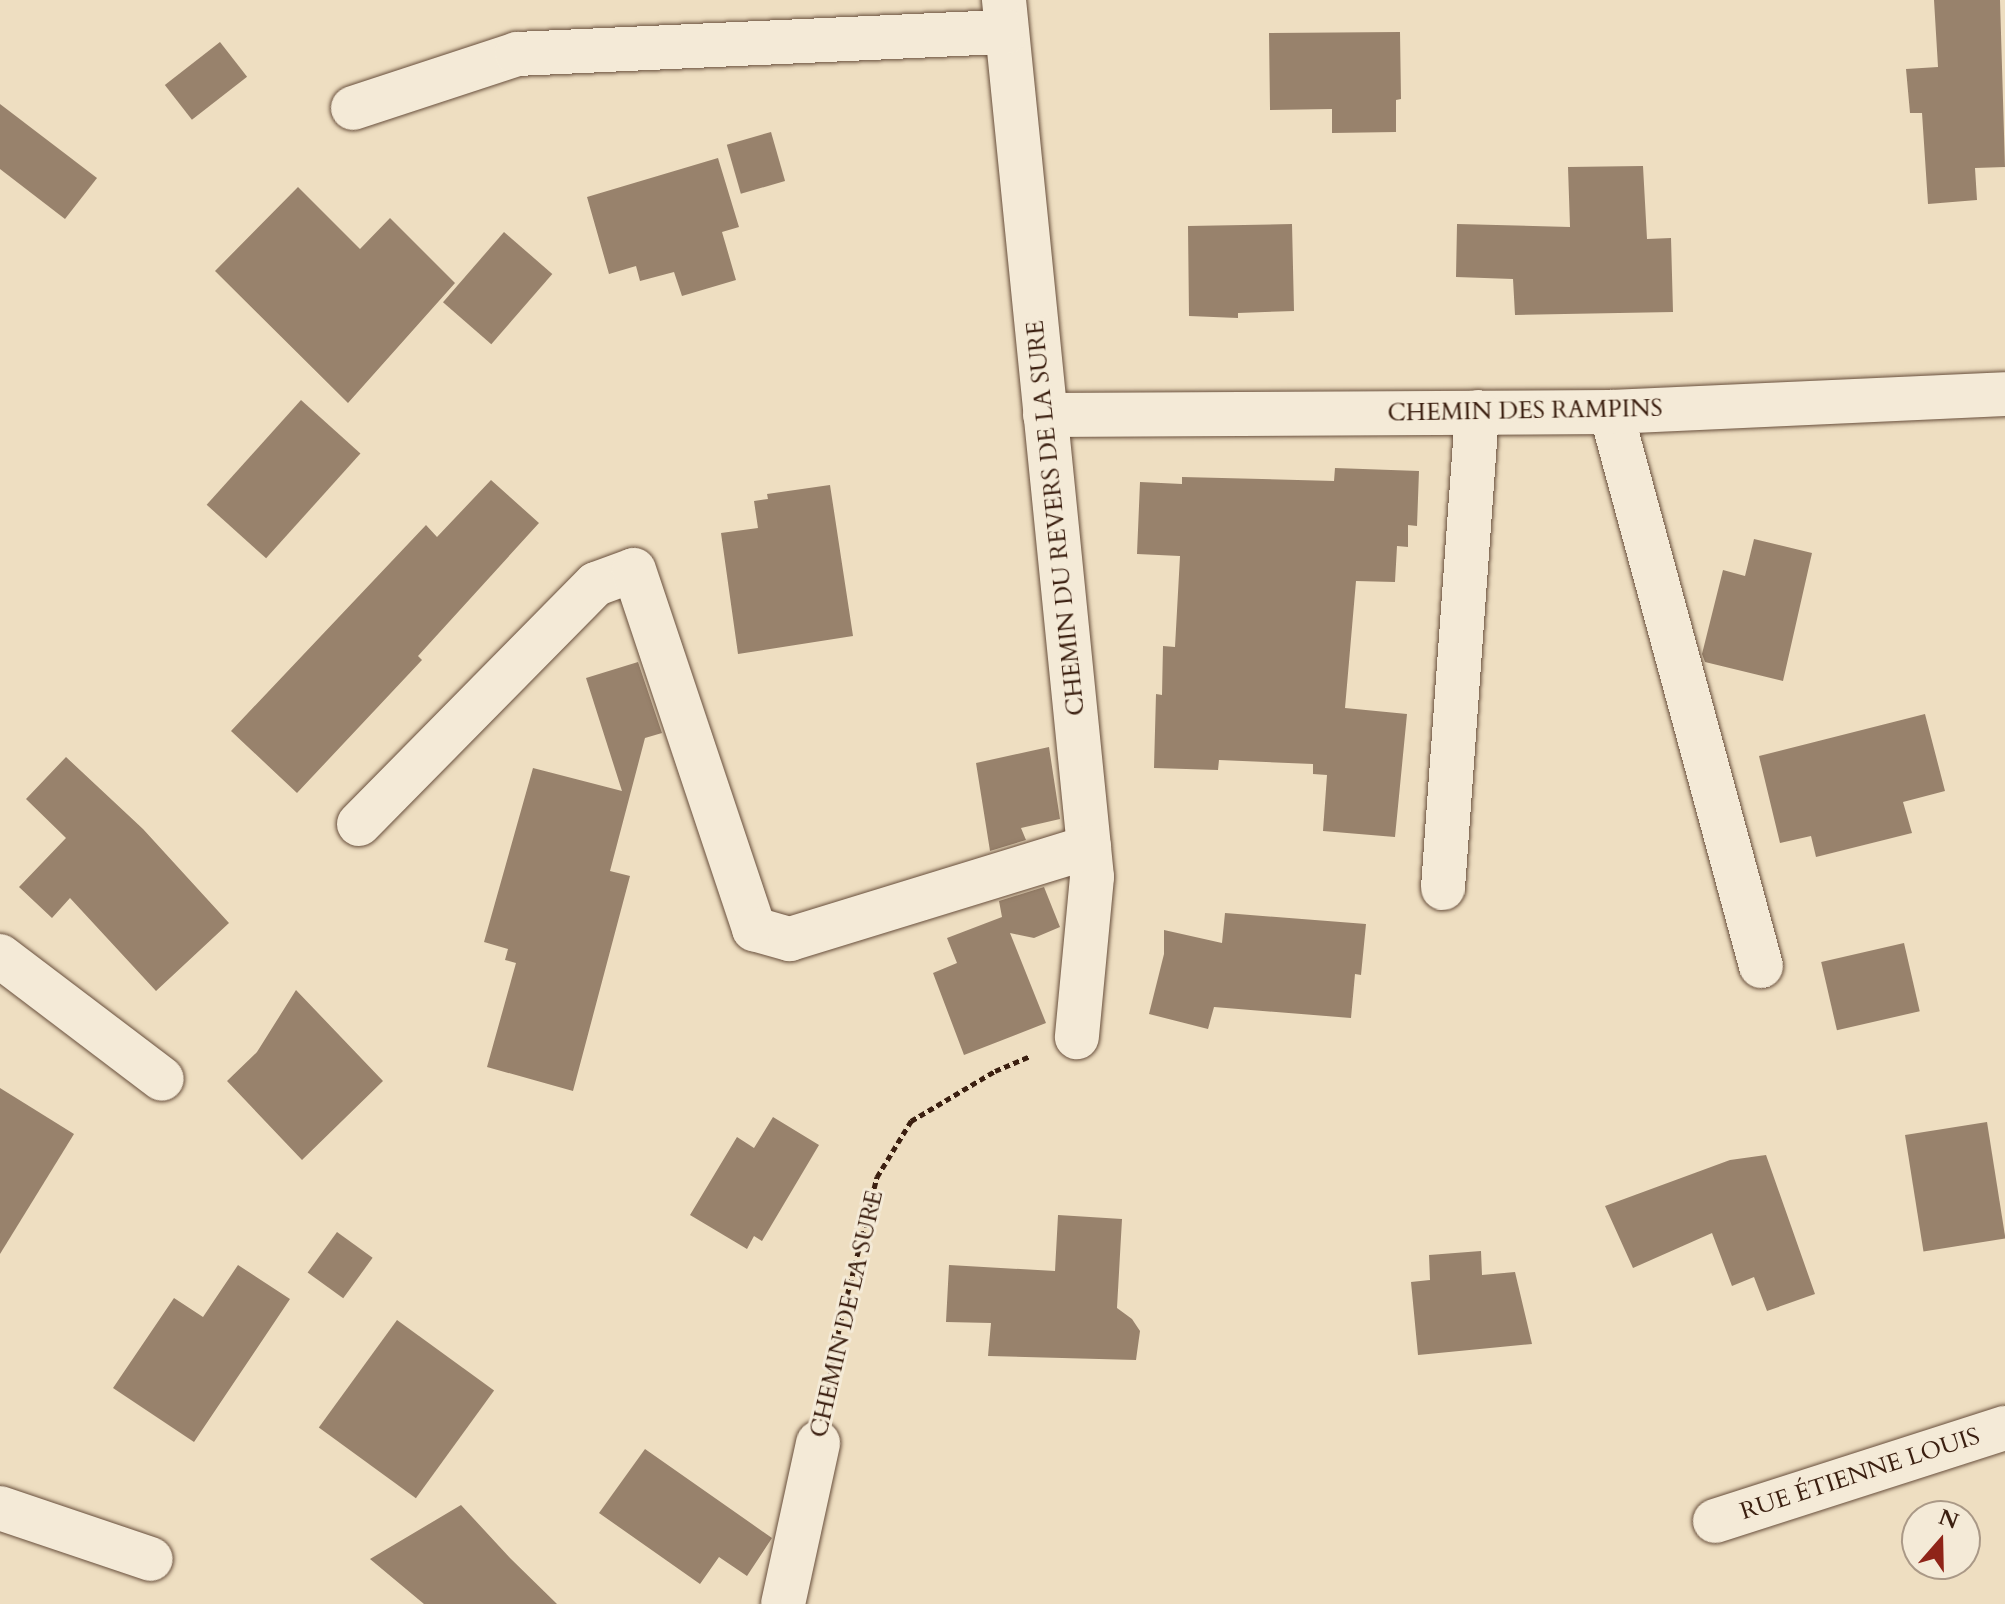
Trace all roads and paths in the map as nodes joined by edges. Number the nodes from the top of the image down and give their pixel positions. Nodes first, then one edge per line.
1 (1005, 16) edge
2 (353, 108) dead end
3 (2005, 394) edge
4 (1477, 412) junction
5 (1611, 412) junction
6 (1045, 415) junction
7 (359, 824) dead end
8 (1089, 847) junction
9 (1443, 888) dead end
10 (0, 956) edge
11 (1761, 966) dead end
12 (1077, 1037) joint
13 (162, 1079) dead end
14 (2005, 1428) edge
15 (818, 1443) joint
16 (0, 1508) edge
17 (1715, 1521) dead end
18 (151, 1559) dead end
19 (783, 1604) edge

1 - 2 street
1 - 6 street, CHEMIN DU REVERS DE LA SURE
3 - 5 street, CHEMIN DES RAMPINS
4 - 5 street, CHEMIN DES RAMPINS
4 - 6 street, CHEMIN DES RAMPINS
4 - 9 street
5 - 11 street
6 - 8 street, CHEMIN DU REVERS DE LA SURE
7 - 8 street
8 - 12 street, CHEMIN DU REVERS DE LA SURE
10 - 13 street
12 - 15 path, CHEMIN DE LA SURE
14 - 17 street, RUE ÉTIENNE LOUIS
15 - 19 street, CHEMIN DE LA SURE
16 - 18 street

